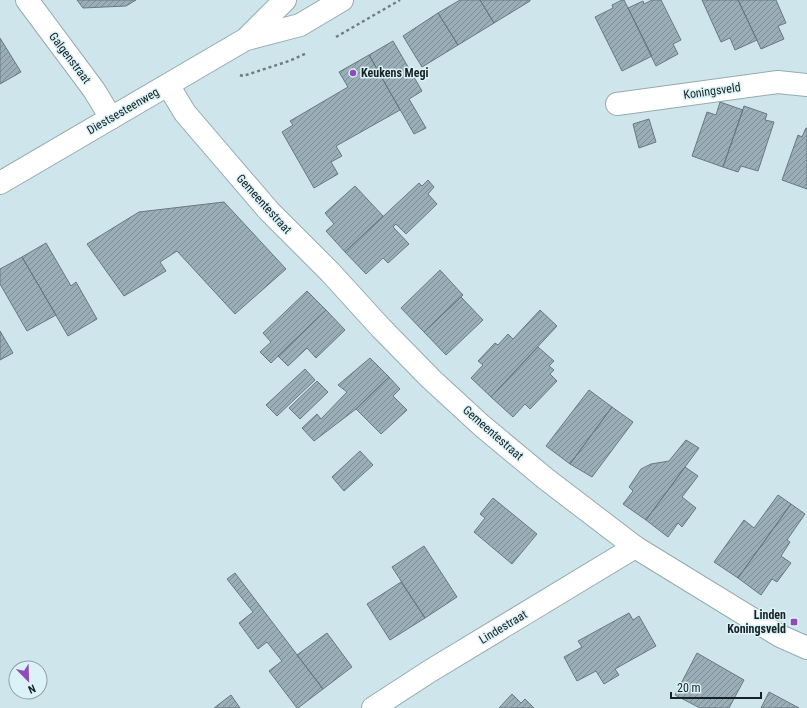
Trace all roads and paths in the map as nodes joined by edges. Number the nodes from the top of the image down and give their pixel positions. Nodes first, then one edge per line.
1 (27, 0) edge
2 (285, 0) edge
3 (342, 0) edge
4 (246, 39) junction
5 (168, 84) junction
6 (807, 86) edge
7 (617, 104) dead end
8 (111, 118) junction
9 (0, 183) edge
10 (635, 547) junction
11 (807, 648) edge
12 (373, 708) edge

1 - 8 street, Galgenstraat
2 - 4 street, Diestsesteenweg
3 - 4 street, Diestsesteenweg
4 - 5 street, Diestsesteenweg
5 - 8 street, Diestsesteenweg
5 - 10 street, Gemeentestraat
6 - 7 street, Koningsveld
8 - 9 street, Diestsesteenweg
10 - 11 street, Gemeentestraat
10 - 12 street, Lindestraat

